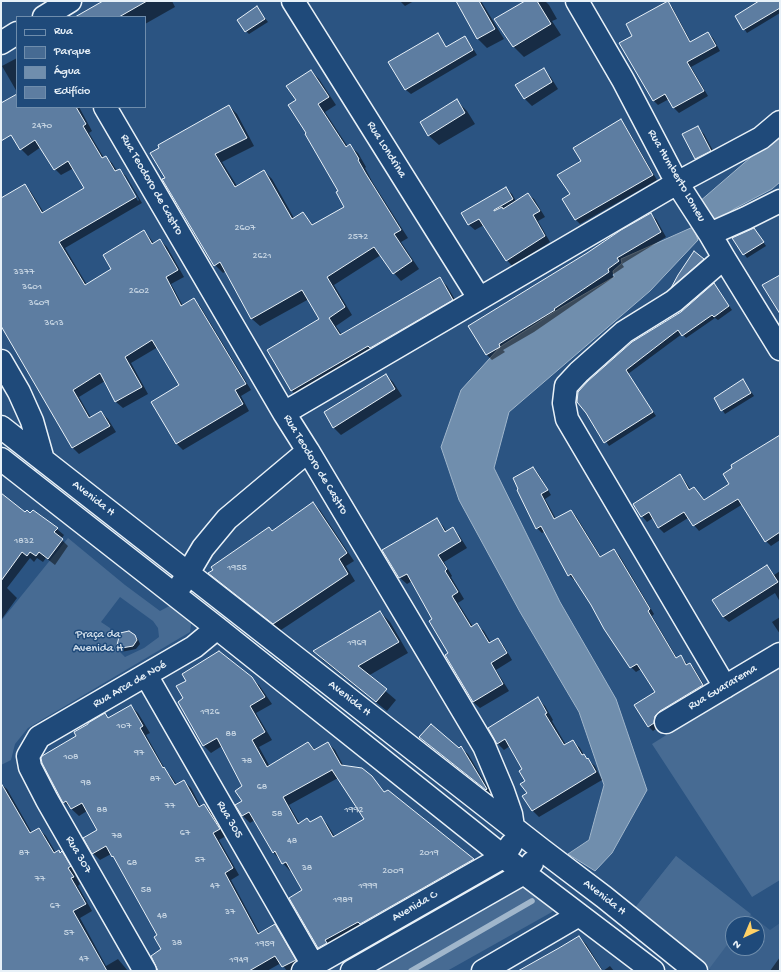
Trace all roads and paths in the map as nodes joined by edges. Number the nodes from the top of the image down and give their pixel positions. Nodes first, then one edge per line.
1 (70, 1) edge
2 (293, 1) edge
3 (577, 1) edge
4 (48, 12) edge
5 (16, 34) edge
6 (1, 43) edge
7 (106, 108) edge
8 (780, 122) edge
9 (677, 182) junction
10 (780, 200) edge
11 (710, 234) junction
12 (724, 258) junction
13 (479, 298) junction
14 (780, 348) edge
15 (1, 361) edge
16 (284, 413) junction
17 (1, 427) edge
18 (308, 451) junction
19 (1, 459) edge
20 (43, 460) junction
21 (72, 482) junction
22 (57, 503) junction
23 (188, 573) junction
24 (175, 595) junction
25 (217, 628) junction
26 (780, 654) edge
27 (146, 675) junction
28 (331, 685) junction
29 (725, 687) junction
30 (314, 706) junction
31 (666, 722) dead end
32 (39, 736) joint
33 (517, 830) junction
34 (542, 850) junction
35 (503, 856) junction
36 (524, 873) junction
37 (579, 915) junction
38 (308, 968) edge
39 (145, 971) edge
40 (352, 971) edge
41 (483, 971) edge
42 (653, 971) edge
43 (696, 971) edge

1 - 4 street
2 - 13 street, Rua Londrina
3 - 9 street, Rua Humberto Lomeu
5 - 6 street
7 - 16 street, Rua Teodoro de Castro
8 - 9 street
9 - 11 street, Rua Humberto Lomeu
9 - 13 street
10 - 11 street
11 - 12 street, Rua Humberto Lomeu
12 - 14 street, Rua Humberto Lomeu
12 - 29 street
13 - 16 street
15 - 20 street
16 - 18 street, Rua Teodoro de Castro
17 - 20 street, Avenida H
18 - 23 street
18 - 33 street, Rua Teodoro de Castro
19 - 22 street, Avenida H
20 - 21 street, Avenida H
21 - 22 street
21 - 23 street, Avenida H
22 - 24 street, Avenida H
23 - 24 street
23 - 28 street, Avenida H
24 - 25 street, Avenida H
25 - 27 street, Rua Arca de Noé
25 - 30 street, Avenida H
26 - 29 street, Rua Guararema
27 - 32 street, Rua Arca de Noé
27 - 38 street, Rua 305
28 - 30 street
28 - 33 street, Avenida H
29 - 31 street, Rua Guararema
30 - 35 street, Avenida H
32 - 39 street, Rua 307
33 - 34 street, Avenida H
33 - 35 street, Avenida C
34 - 36 street, Avenida C
34 - 43 street, Avenida H
35 - 36 street, Avenida H
35 - 38 street, Avenida C
36 - 37 street, Avenida H
36 - 40 street, Avenida C
37 - 41 street
37 - 42 street, Avenida H

